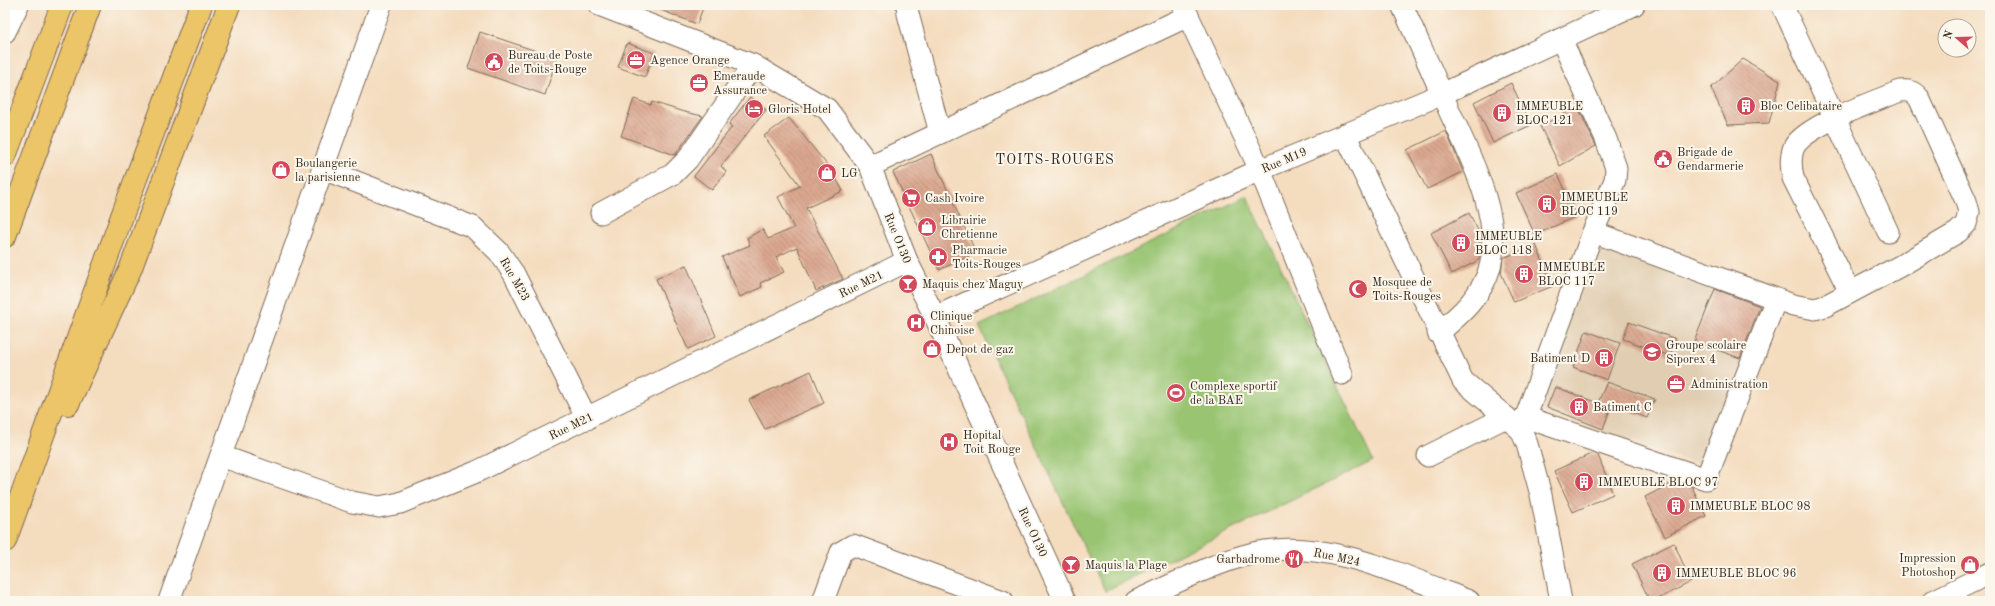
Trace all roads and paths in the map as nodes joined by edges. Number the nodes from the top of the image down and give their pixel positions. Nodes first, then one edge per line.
1 (18, 5) edge
2 (62, 5) edge
3 (90, 5) edge
4 (201, 5) edge
5 (229, 5) edge
6 (381, 5) edge
7 (599, 5) edge
8 (907, 5) edge
9 (1402, 5) edge
10 (1634, 5) edge
11 (1782, 5) edge
12 (1185, 11) edge
13 (5, 32) edge
14 (1561, 39) junction
15 (753, 65) junction
16 (1442, 94) junction
17 (1834, 119) junction
18 (940, 133) junction
19 (1345, 134) junction
20 (5, 156) edge
21 (870, 166) junction
22 (323, 169) junction
23 (1260, 170) junction
24 (601, 213) dead end
25 (1593, 232) junction
26 (1888, 232) dead end
27 (5, 236) edge
28 (907, 261) junction
29 (1850, 292) junction
30 (1776, 299) junction
31 (935, 317) junction
32 (1438, 333) junction
33 (1342, 374) dead end
34 (587, 419) junction
35 (1518, 421) junction
36 (221, 456) junction
37 (1428, 456) dead end
38 (22, 496) junction
39 (5, 541) edge
40 (1990, 573) edge
41 (169, 601) edge
42 (823, 601) edge
43 (1003, 601) edge
44 (1065, 601) edge
45 (1136, 601) edge
46 (1468, 601) edge
47 (1561, 601) edge
48 (1933, 601) edge

1 - 13 street
2 - 20 highway
3 - 27 highway
4 - 38 highway
5 - 38 highway
6 - 22 street
7 - 15 street, Rue O130
8 - 18 street
9 - 16 street
10 - 14 street, Rue M19
11 - 17 street
12 - 18 street
12 - 23 street
14 - 16 street, Rue M19
14 - 25 street
15 - 21 street, Rue O130
15 - 24 street
16 - 19 street, Rue M19
16 - 32 street
17 - 26 street
17 - 29 street
17 - 29 street
18 - 21 street
19 - 23 street, Rue M19
19 - 32 street
21 - 28 street, Rue O130
22 - 34 street, Rue M23
22 - 36 street
23 - 31 street, Rue M19
23 - 33 street
25 - 30 street
25 - 35 street
28 - 31 street, Rue O130
28 - 34 street, Rue M21
29 - 30 street
30 - 35 street
31 - 44 street, Rue O130
32 - 35 street
34 - 36 street, Rue M21
35 - 37 street
35 - 47 street
36 - 41 street
38 - 39 highway
40 - 48 street
42 - 43 street
45 - 46 street, Rue M24

